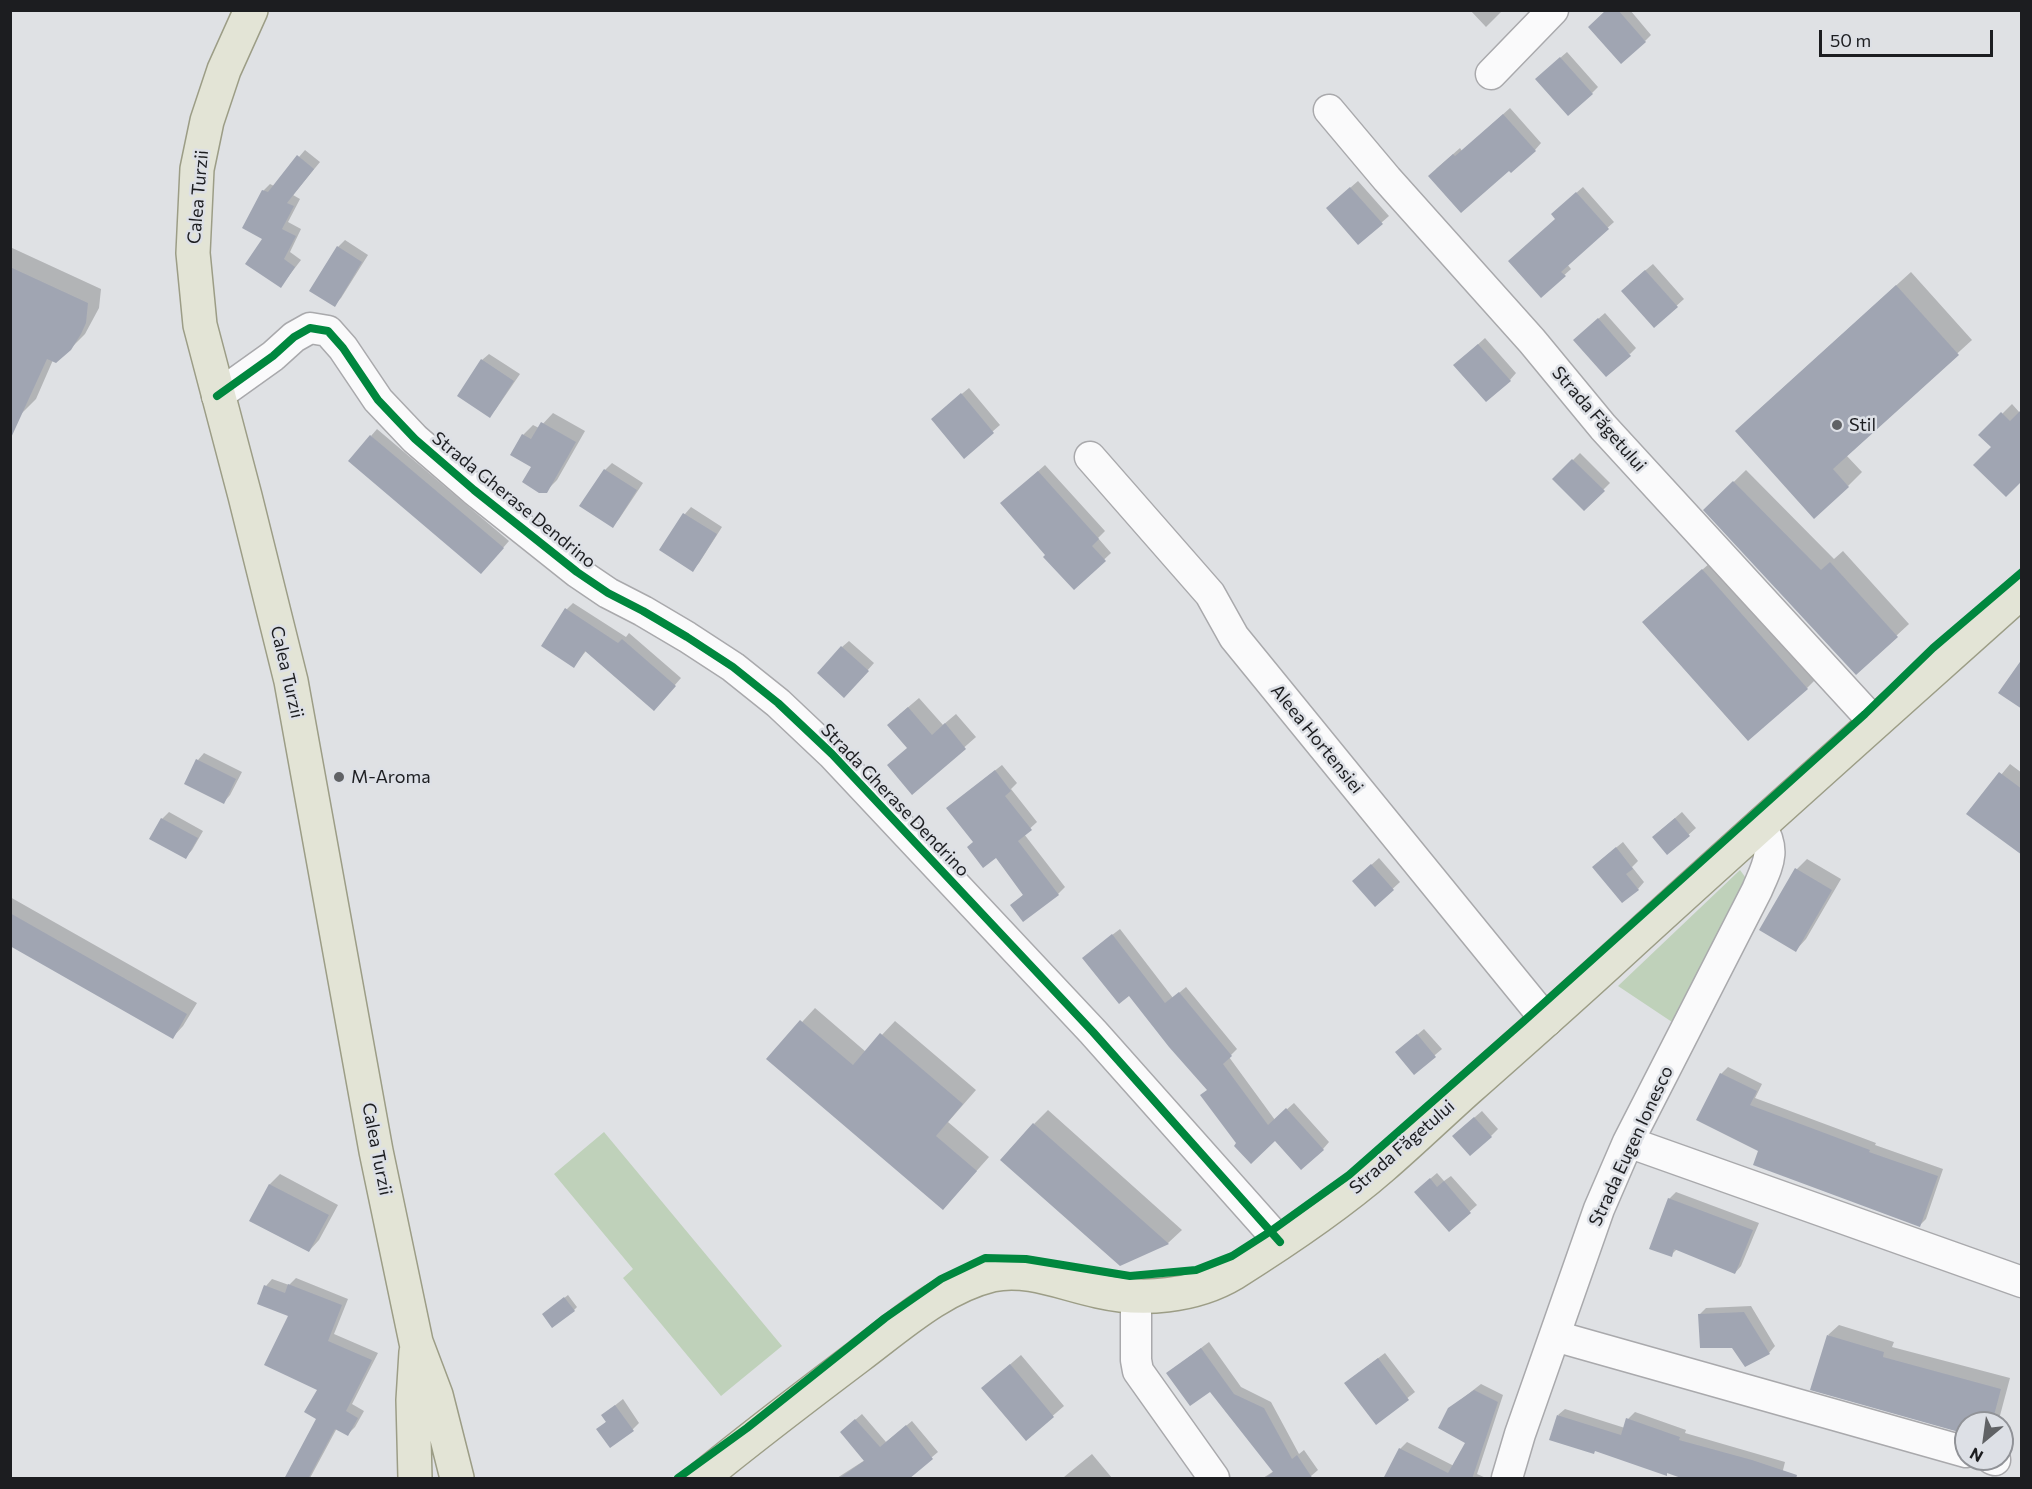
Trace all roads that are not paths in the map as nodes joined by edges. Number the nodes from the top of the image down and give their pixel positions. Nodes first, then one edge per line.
1 (251, 10) edge
2 (1553, 10) edge
3 (1491, 74) dead end
4 (1329, 110) dead end
5 (218, 396) junction
6 (1090, 457) dead end
7 (2022, 591) edge
8 (1874, 722) junction
9 (1760, 824) junction
10 (1547, 1020) junction
11 (1628, 1142) junction
12 (1280, 1242) junction
13 (2022, 1282) edge
14 (1136, 1296) junction
15 (1560, 1338) junction
16 (416, 1342) junction
17 (1838, 1431) dead end
18 (1954, 1449) edge
19 (415, 1479) edge
20 (457, 1479) edge
21 (702, 1479) edge
22 (1214, 1479) edge
23 (1507, 1479) edge

1 - 5 main road, Calea Turzii
2 - 3 street
4 - 8 street, Strada Făgetului
5 - 12 street, Strada Gherase Dendrino
5 - 16 main road, Calea Turzii
6 - 10 street, Aleea Hortensiei
7 - 8 main road, Strada Făgetului
8 - 9 main road, Strada Făgetului
9 - 10 main road, Strada Făgetului
9 - 11 street, Strada Eugen Ionesco
10 - 12 main road, Strada Făgetului
11 - 13 street
11 - 15 street, Strada Eugen Ionesco
12 - 14 main road, Strada Făgetului
14 - 21 main road, Strada Făgetului
14 - 22 street
15 - 17 street
15 - 18 street
15 - 23 street, Strada Eugen Ionesco
16 - 19 main road, Calea Turzii
16 - 20 main road, Calea Turzii

